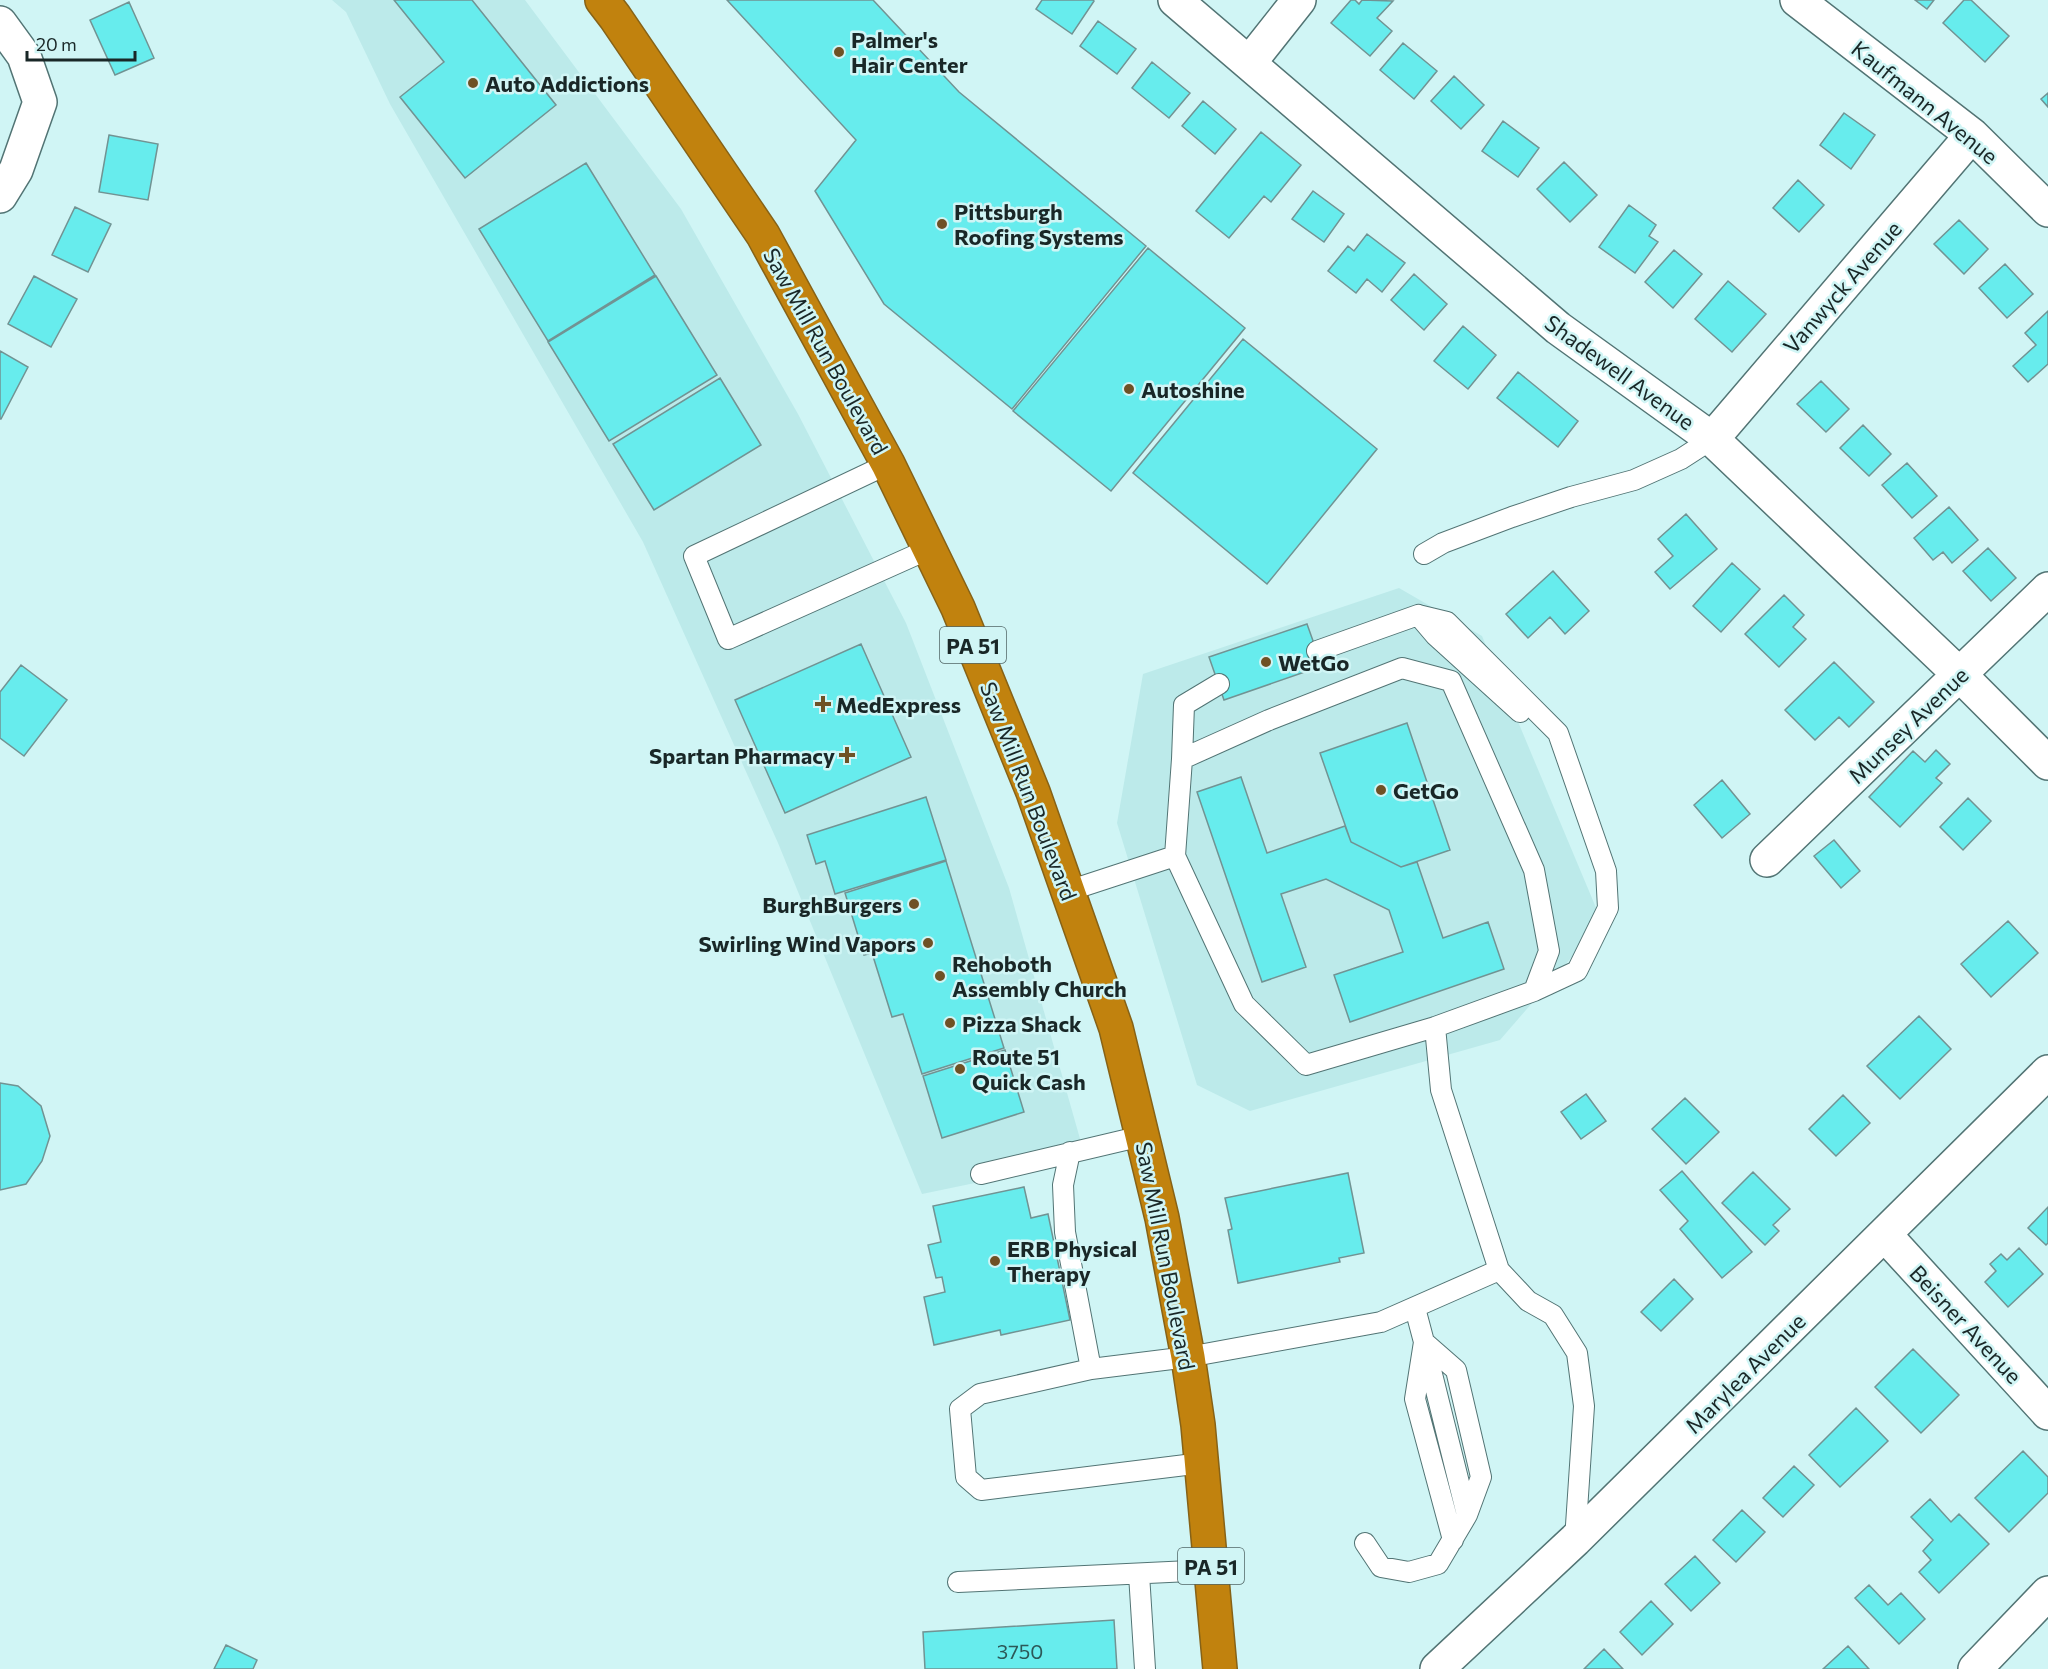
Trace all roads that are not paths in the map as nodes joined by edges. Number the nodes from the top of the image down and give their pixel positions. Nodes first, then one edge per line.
1 (602, 0) edge
2 (1175, 0) edge
3 (1299, 0) edge
4 (1797, 0) edge
5 (0, 23) edge
6 (1250, 62) junction
7 (1972, 135) junction
8 (0, 196) edge
9 (2048, 210) edge
10 (1712, 439) junction
11 (888, 464) junction
12 (929, 549) junction
13 (1424, 554) dead end
14 (2048, 589) edge
15 (1317, 651) dead end
16 (1960, 675) junction
17 (1219, 684) dead end
18 (1182, 759) junction
19 (2048, 763) edge
20 (1175, 856) junction
21 (1767, 860) dead end
22 (1068, 891) junction
23 (1534, 991) junction
24 (1435, 1027) junction
25 (2046, 1077) edge
26 (1142, 1136) junction
27 (1070, 1152) junction
28 (981, 1174) dead end
29 (1885, 1235) junction
30 (1499, 1270) junction
31 (1415, 1308) junction
32 (1424, 1342) junction
33 (1188, 1357) junction
34 (1091, 1369) junction
35 (2048, 1413) edge
36 (1202, 1463) junction
37 (1453, 1540) junction
38 (1575, 1540) junction
39 (1365, 1543) dead end
40 (1211, 1570) junction
41 (1139, 1574) junction
42 (958, 1582) dead end
43 (2048, 1593) edge
44 (1145, 1669) edge
45 (1220, 1669) edge
46 (1437, 1669) edge
47 (1975, 1669) edge

1 - 11 highway, Saw Mill Run Boulevard / PA 51
2 - 6 street, Shadewell Avenue
3 - 6 street
4 - 7 street, Kaufmann Avenue
5 - 8 street
6 - 10 street, Shadewell Avenue
7 - 9 street, Kaufmann Avenue
7 - 10 street, Vanwyck Avenue
10 - 13 lane
10 - 16 street, Shadewell Avenue
11 - 12 highway, Saw Mill Run Boulevard / PA 51
11 - 12 lane
12 - 22 highway, Saw Mill Run Boulevard / PA 51
14 - 16 street, Munsey Avenue
15 - 23 lane
16 - 19 street, Shadewell Avenue
16 - 21 street, Munsey Avenue
17 - 18 lane
18 - 20 lane
18 - 23 lane
20 - 22 lane
20 - 24 lane
22 - 26 highway, Saw Mill Run Boulevard / PA 51
23 - 24 lane
24 - 30 lane
25 - 29 street, Marylea Avenue
26 - 27 lane
26 - 33 highway, Saw Mill Run Boulevard / PA 51
27 - 28 lane
27 - 34 lane
29 - 35 street, Beisner Avenue
29 - 38 street, Marylea Avenue
30 - 31 lane
30 - 38 lane
31 - 32 lane
31 - 33 lane
32 - 37 lane
32 - 37 lane
33 - 34 lane
33 - 36 highway, Saw Mill Run Boulevard / PA 51
34 - 36 lane
36 - 40 highway, Saw Mill Run Boulevard / PA 51
37 - 39 lane
38 - 46 street, Marylea Avenue
40 - 41 lane
40 - 45 highway, Saw Mill Run Boulevard / PA 51
41 - 42 lane
41 - 44 lane
43 - 47 street

